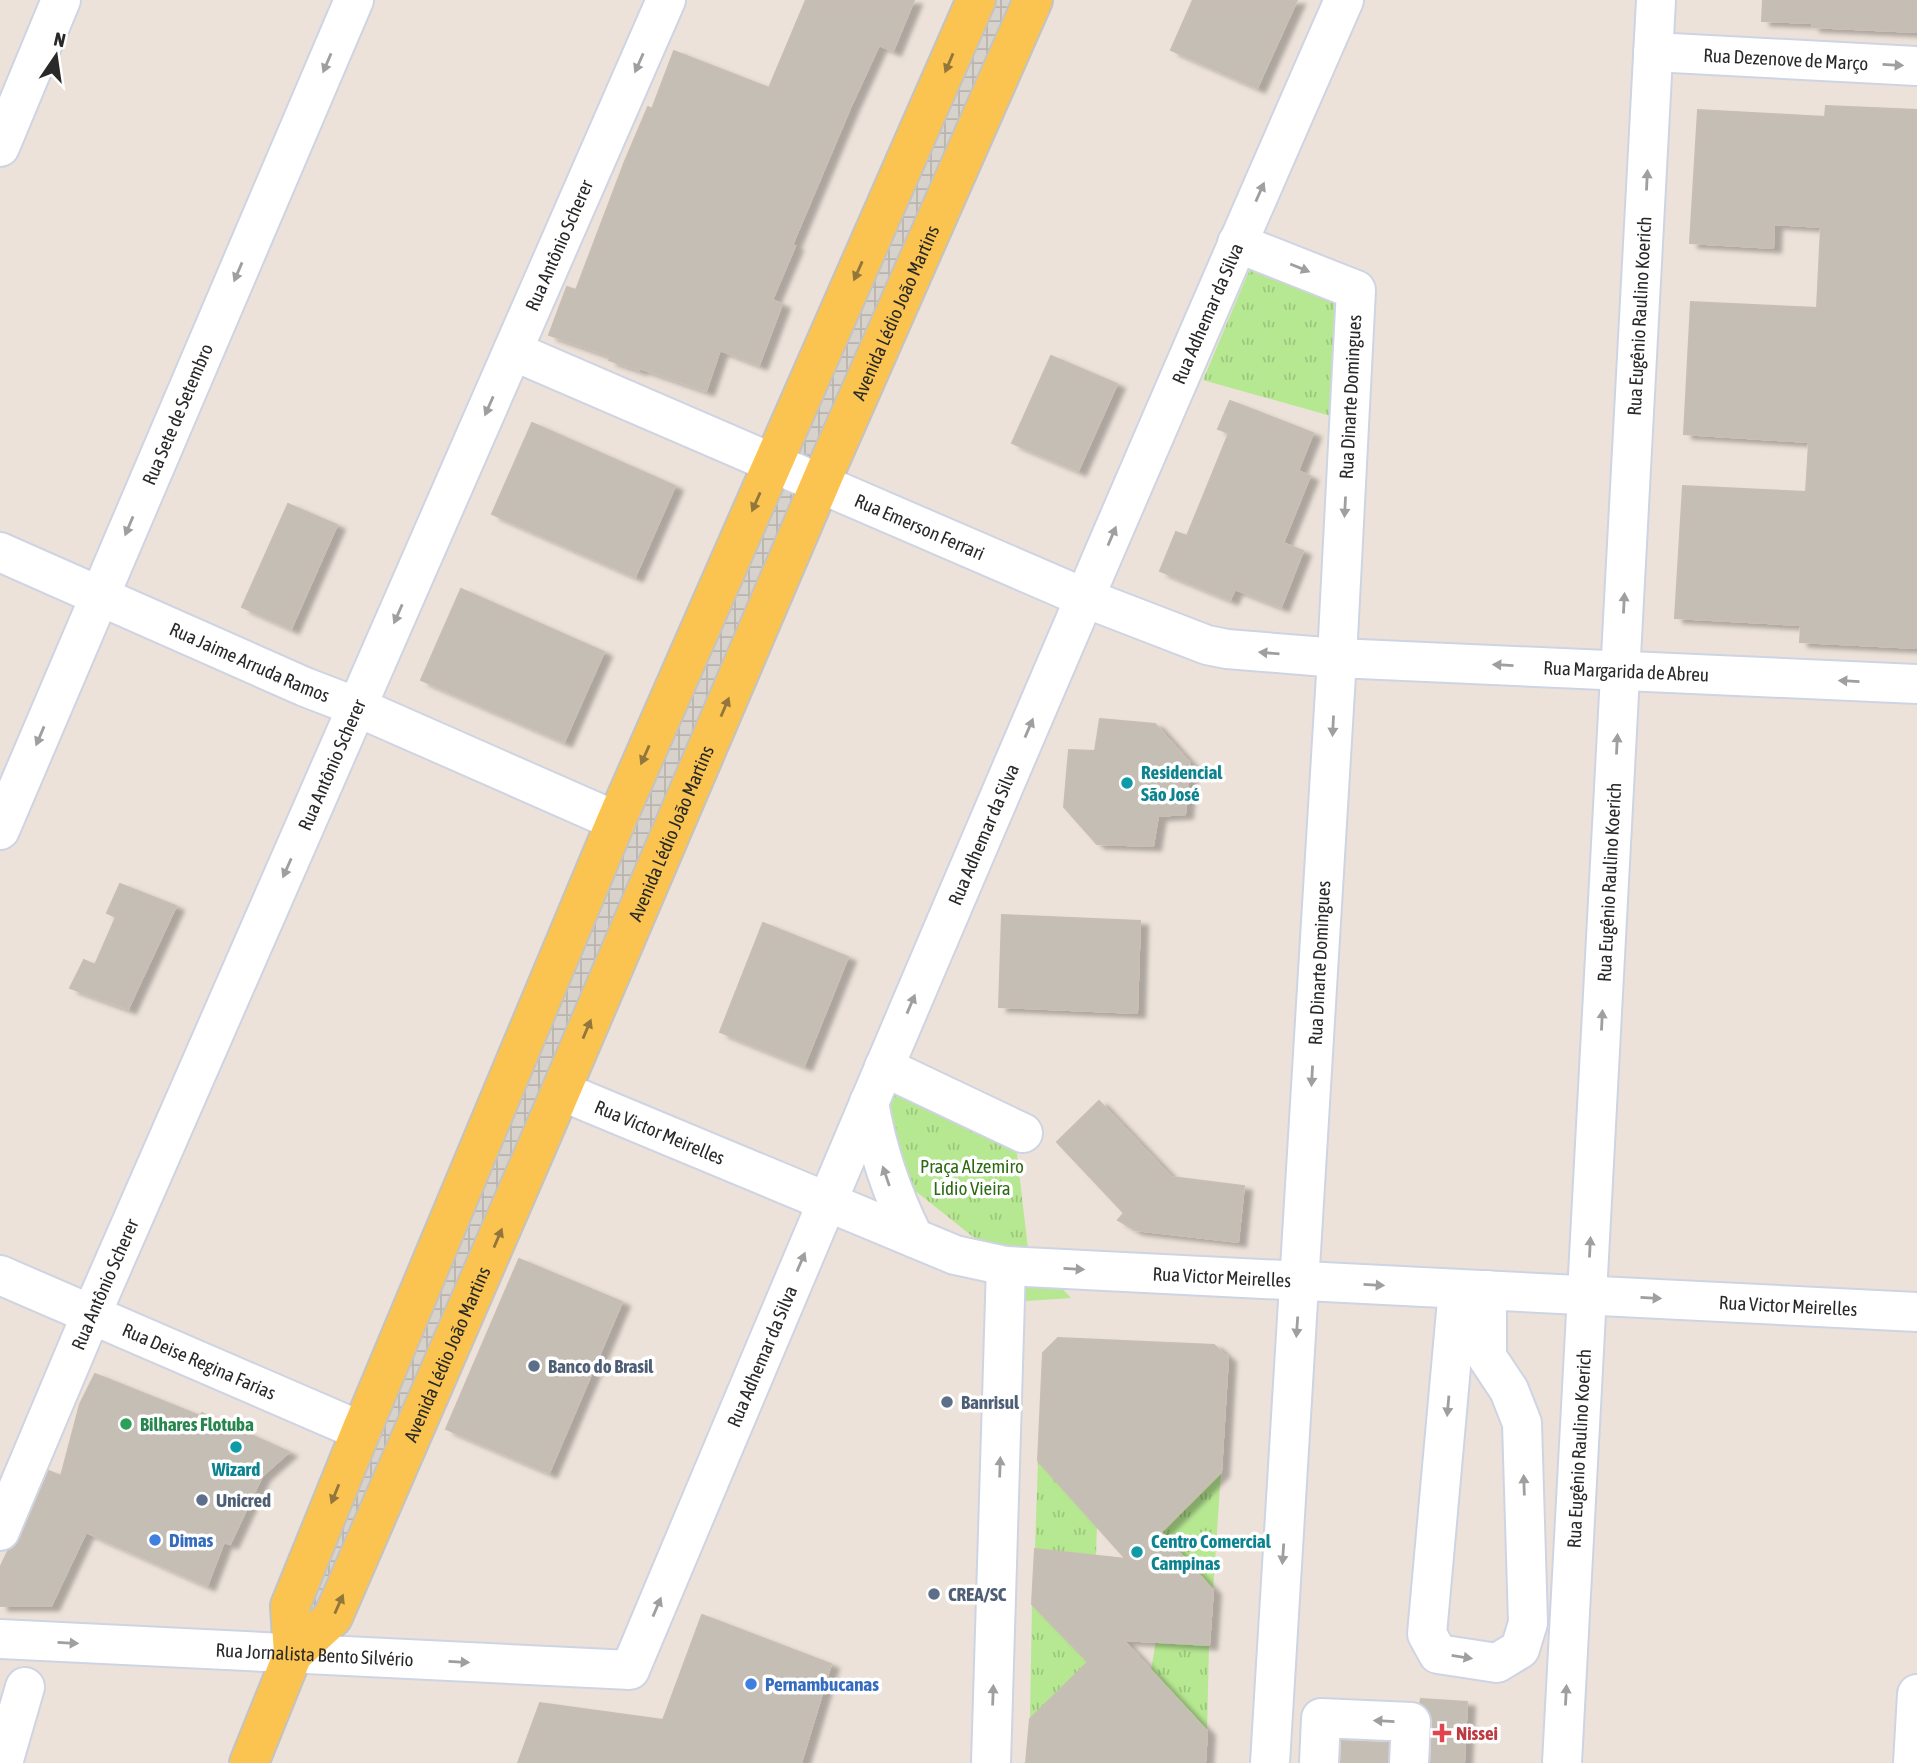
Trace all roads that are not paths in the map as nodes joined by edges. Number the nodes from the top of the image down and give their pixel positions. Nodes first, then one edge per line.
1 (61, 0) edge
2 (354, 0) edge
3 (666, 0) edge
4 (976, 0) edge
5 (1033, 0) edge
6 (1344, 0) edge
7 (1656, 0) edge
8 (1653, 52) junction
9 (1917, 66) edge
10 (0, 146) edge
11 (1237, 243) junction
12 (513, 351) junction
13 (773, 464) junction
14 (820, 484) junction
15 (0, 552) edge
16 (100, 596) junction
17 (1085, 598) junction
18 (1337, 658) junction
19 (1620, 671) junction
20 (1917, 684) edge
21 (357, 707) junction
22 (616, 821) junction
23 (0, 830) edge
24 (884, 1067) junction
25 (561, 1091) junction
26 (869, 1102) junction
27 (1023, 1133) dead end
28 (827, 1201) junction
29 (914, 1238) junction
30 (1006, 1266) junction
31 (0, 1275) edge
32 (1300, 1281) junction
33 (1472, 1289) junction
34 (1587, 1295) junction
35 (1917, 1312) edge
36 (91, 1315) junction
37 (1470, 1355) junction
38 (361, 1431) junction
39 (0, 1531) edge
40 (0, 1639) edge
41 (293, 1654) junction
42 (630, 1670) joint
43 (25, 1687) dead end
44 (1917, 1694) edge
45 (3, 1763) edge
46 (250, 1763) edge
47 (991, 1763) edge
48 (1270, 1763) edge
49 (1319, 1763) edge
50 (1409, 1763) edge
51 (1562, 1763) edge
52 (1913, 1763) edge

1 - 10 street
2 -> 16 street, Rua Sete de Setembro
3 -> 12 street, Rua Antônio Scherer
4 -> 13 main road, Avenida Lédio João Martins
5 - 14 main road, Avenida Lédio João Martins
11 -> 6 street, Rua Adhemar da Silva
7 - 8 street, Rua Eugênio Raulino Koerich
8 -> 9 street, Rua Dezenove de Março
19 -> 8 street, Rua Eugênio Raulino Koerich
17 -> 11 street, Rua Adhemar da Silva
11 -> 18 street, Rua Dinarte Domingues
12 - 13 street, Rua Emerson Ferrari
12 -> 21 street, Rua Antônio Scherer
13 - 14 street, Rua Emerson Ferrari
13 -> 22 main road, Avenida Lédio João Martins
14 - 17 street, Rua Emerson Ferrari
25 -> 14 main road, Avenida Lédio João Martins
15 - 16 street, Rua Jaime Arruda Ramos
16 - 21 street, Rua Jaime Arruda Ramos
16 -> 23 street, Rua Sete de Setembro
18 -> 17 street, Rua Emerson Ferrari
24 -> 17 street, Rua Adhemar da Silva
19 -> 18 street, Rua Margarida de Abreu
18 -> 32 street, Rua Dinarte Domingues
20 -> 19 street, Rua Margarida de Abreu
34 -> 19 street, Rua Eugênio Raulino Koerich
21 - 22 street, Rua Jaime Arruda Ramos
21 -> 36 street, Rua Antônio Scherer
22 - 38 main road, Avenida Lédio João Martins
24 - 26 street, Rua Adhemar da Silva
24 - 27 street
25 - 28 street, Rua Victor Meirelles
41 -> 25 main road, Avenida Lédio João Martins
26 - 28 street, Rua Adhemar da Silva
29 -> 26 street
28 - 29 street, Rua Victor Meirelles
42 -> 28 street, Rua Adhemar da Silva
29 - 30 street, Rua Victor Meirelles
30 -> 32 street, Rua Victor Meirelles
47 -> 30 street
31 - 36 street, Rua Deise Regina Farias
32 -> 33 street, Rua Victor Meirelles
32 -> 48 street, Rua Dinarte Domingues
33 - 34 street, Rua Victor Meirelles
33 - 37 street
34 -> 35 street, Rua Victor Meirelles
51 -> 34 street, Rua Eugênio Raulino Koerich
36 - 38 street, Rua Deise Regina Farias
36 - 39 street, Rua Antônio Scherer
37 -> 37 street
38 -> 41 main road, Avenida Lédio João Martins
40 -> 41 street, Rua Jornalista Bento Silvério
41 -> 42 street, Rua Jornalista Bento Silvério
41 - 46 main road, Avenida Lédio João Martins
43 - 45 street
44 - 52 street
50 -> 49 street

